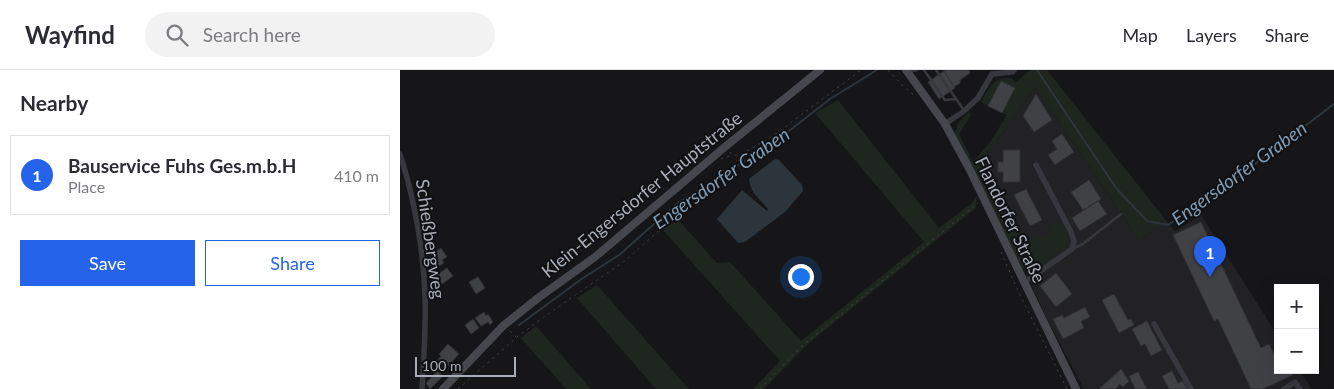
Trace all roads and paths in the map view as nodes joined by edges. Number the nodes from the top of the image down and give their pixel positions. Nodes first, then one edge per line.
1 (820, 70) edge
2 (861, 70) edge
3 (888, 70) edge
4 (917, 70) edge
5 (924, 70) edge
6 (936, 70) edge
7 (1014, 70) edge
8 (907, 71) edge
9 (992, 72) edge
10 (917, 98) dead end
11 (956, 99) junction
12 (964, 111) junction
13 (945, 124) junction
14 (726, 146) junction
15 (400, 154) edge
16 (1036, 164) dead end
17 (985, 198) junction
18 (658, 214) dead end
19 (1121, 214) dead end
20 (999, 246) dead end
21 (1072, 249) junction
22 (1025, 282) junction
23 (1154, 324) dead end
24 (504, 325) junction
25 (517, 337) junction
26 (422, 389) edge
27 (444, 389) edge
28 (458, 389) edge
29 (760, 389) edge
30 (1067, 389) edge
31 (1076, 389) edge
32 (1192, 389) edge
33 (1284, 389) edge
34 (1300, 389) edge

1 - 14 main road, Klein-Engersdorfer Hauptstraße
2 - 14 path
3 - 10 path
4 - 8 lane
5 - 11 lane
6 - 11 lane
7 - 9 street
8 - 13 main road, Flandorfer Straße
9 - 12 street
11 - 12 lane
12 - 13 street
13 - 17 main road, Flandorfer Straße
14 - 24 main road, Klein-Engersdorfer Hauptstraße
15 - 26 street, Schießbergweg
16 - 21 street
17 - 22 main road, Flandorfer Straße
17 - 29 path
18 - 25 path
19 - 21 lane
20 - 30 path
21 - 22 street
22 - 31 main road, Flandorfer Straße
23 - 32 street
24 - 25 path
24 - 27 main road, Klein-Engersdorfer Hauptstraße
25 - 28 path
33 - 34 street

